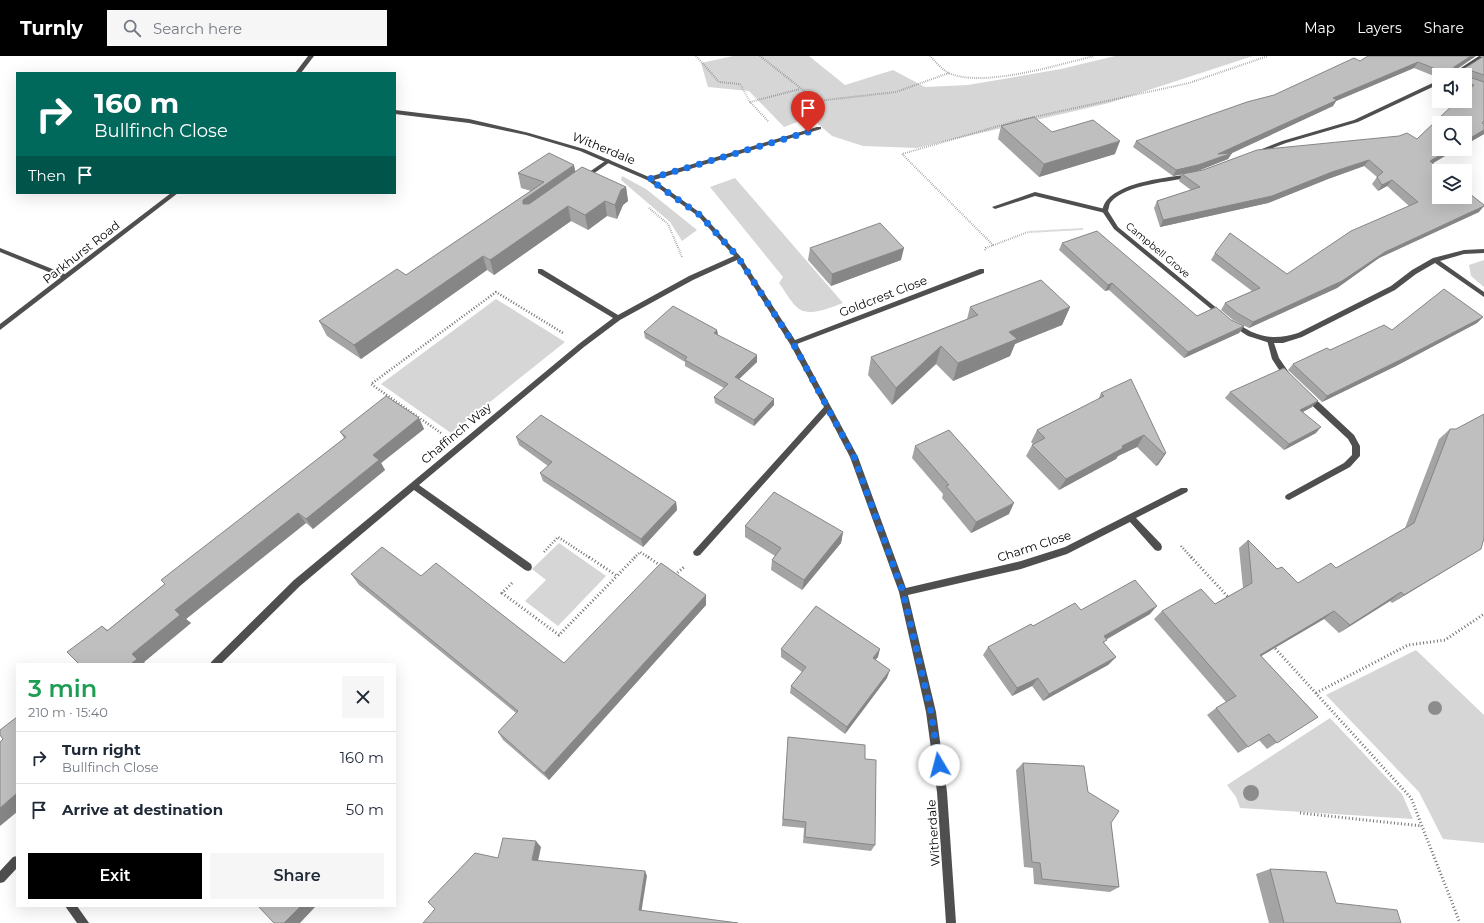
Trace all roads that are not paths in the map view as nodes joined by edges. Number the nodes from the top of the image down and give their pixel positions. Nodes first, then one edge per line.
1 (311, 56) edge
2 (1482, 56) edge
3 (1463, 68) edge
4 (299, 72) edge
5 (1432, 85) edge
6 (396, 112) edge
7 (819, 128) road end
8 (1248, 155) edge
9 (608, 161) junction
10 (1198, 174) edge
11 (649, 179) junction
12 (578, 183) edge
13 (173, 194) edge
14 (995, 207) dead end
15 (1105, 211) junction
16 (0, 250) edge
17 (1484, 251) edge
18 (738, 257) junction
19 (1435, 260) junction
20 (540, 271) dead end
21 (982, 271) road end
22 (66, 277) junction
23 (1484, 295) edge
24 (618, 318) junction
25 (0, 328) edge
26 (1270, 340) junction
27 (793, 343) junction
28 (828, 407) junction
29 (414, 486) junction
30 (1184, 490) dead end
31 (1289, 497) dead end
32 (1132, 518) junction
33 (1158, 547) dead end
34 (697, 552) road end
35 (528, 567) road end
36 (903, 592) junction
37 (216, 663) edge
38 (16, 862) edge
39 (0, 878) edge
40 (71, 907) edge
41 (84, 923) edge
42 (951, 923) edge

1 - 4 street
2 - 3 street
5 - 8 street
6 - 9 street, Witherdale
7 - 11 street
9 - 11 street, Witherdale
9 - 12 street
10 - 15 street
11 - 18 street, Witherdale
13 - 22 street, Parkhurst Road
14 - 15 street
15 - 26 street, Campbell Grove
16 - 22 street
17 - 19 street, Campbell Grove
18 - 24 street, Chaffinch Way
18 - 27 street, Witherdale
19 - 23 street
19 - 26 street, Campbell Grove
20 - 24 street
21 - 27 street, Goldcrest Close
22 - 25 street, Parkhurst Road
24 - 29 street, Chaffinch Way
26 - 31 street
27 - 28 street, Witherdale
28 - 34 street
28 - 36 street, Witherdale
29 - 35 street
29 - 37 street, Chaffinch Way
30 - 32 street, Charm Close
32 - 33 street
32 - 36 street, Charm Close
36 - 42 street, Witherdale
38 - 39 street
40 - 41 street

